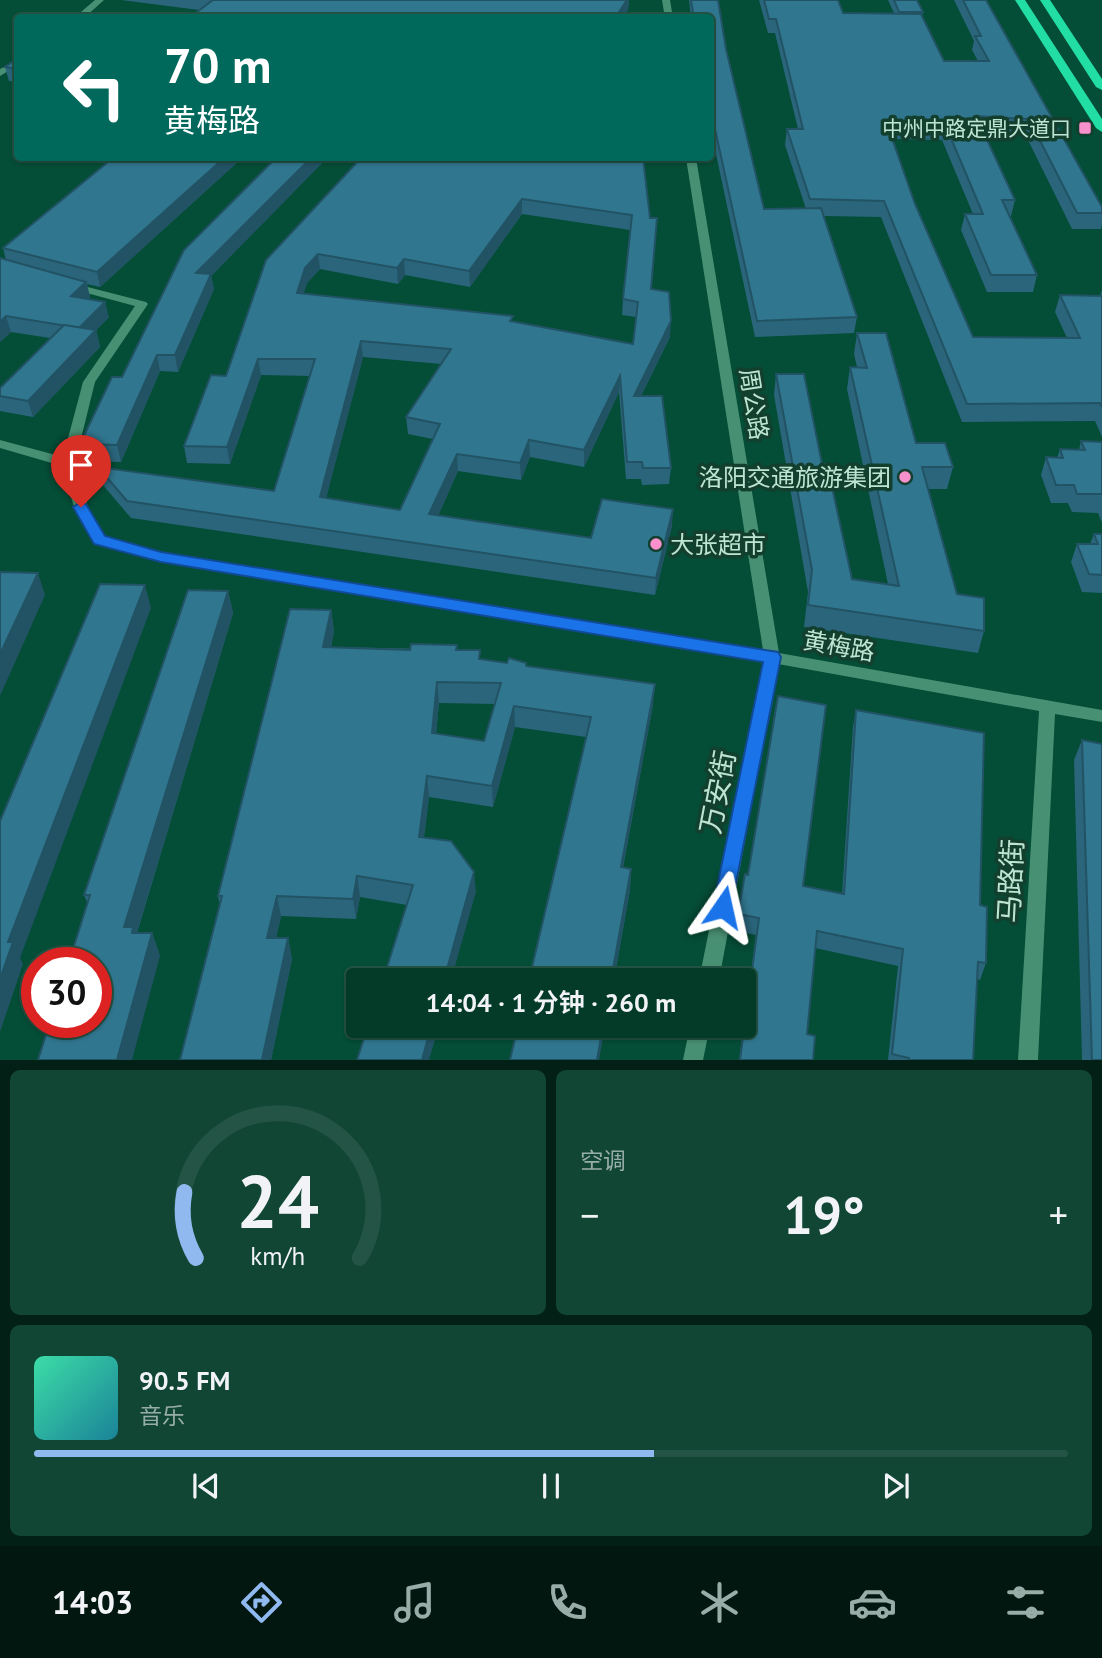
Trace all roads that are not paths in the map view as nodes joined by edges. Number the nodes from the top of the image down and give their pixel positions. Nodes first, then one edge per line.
1 (100, 0) edge
2 (1020, 0) edge
3 (1045, 0) edge
4 (83, 14) edge
5 (1102, 87) edge
6 (1102, 128) edge
7 (691, 161) edge
8 (65, 284) edge
9 (0, 444) edge
10 (68, 463) junction
11 (772, 657) junction
12 (1047, 706) junction
13 (1102, 716) edge
14 (711, 968) edge
15 (697, 1038) edge
16 (693, 1059) edge
17 (1028, 1059) edge

1 - 4 street
2 - 6 main road
3 - 5 main road
7 - 11 street, 周公路
8 - 10 street
9 - 10 street
10 - 11 street, 黄梅路
11 - 12 street, 黄梅路
11 - 14 street, 万安街
12 - 13 street, 黄梅路
12 - 17 street, 马路街
15 - 16 street

